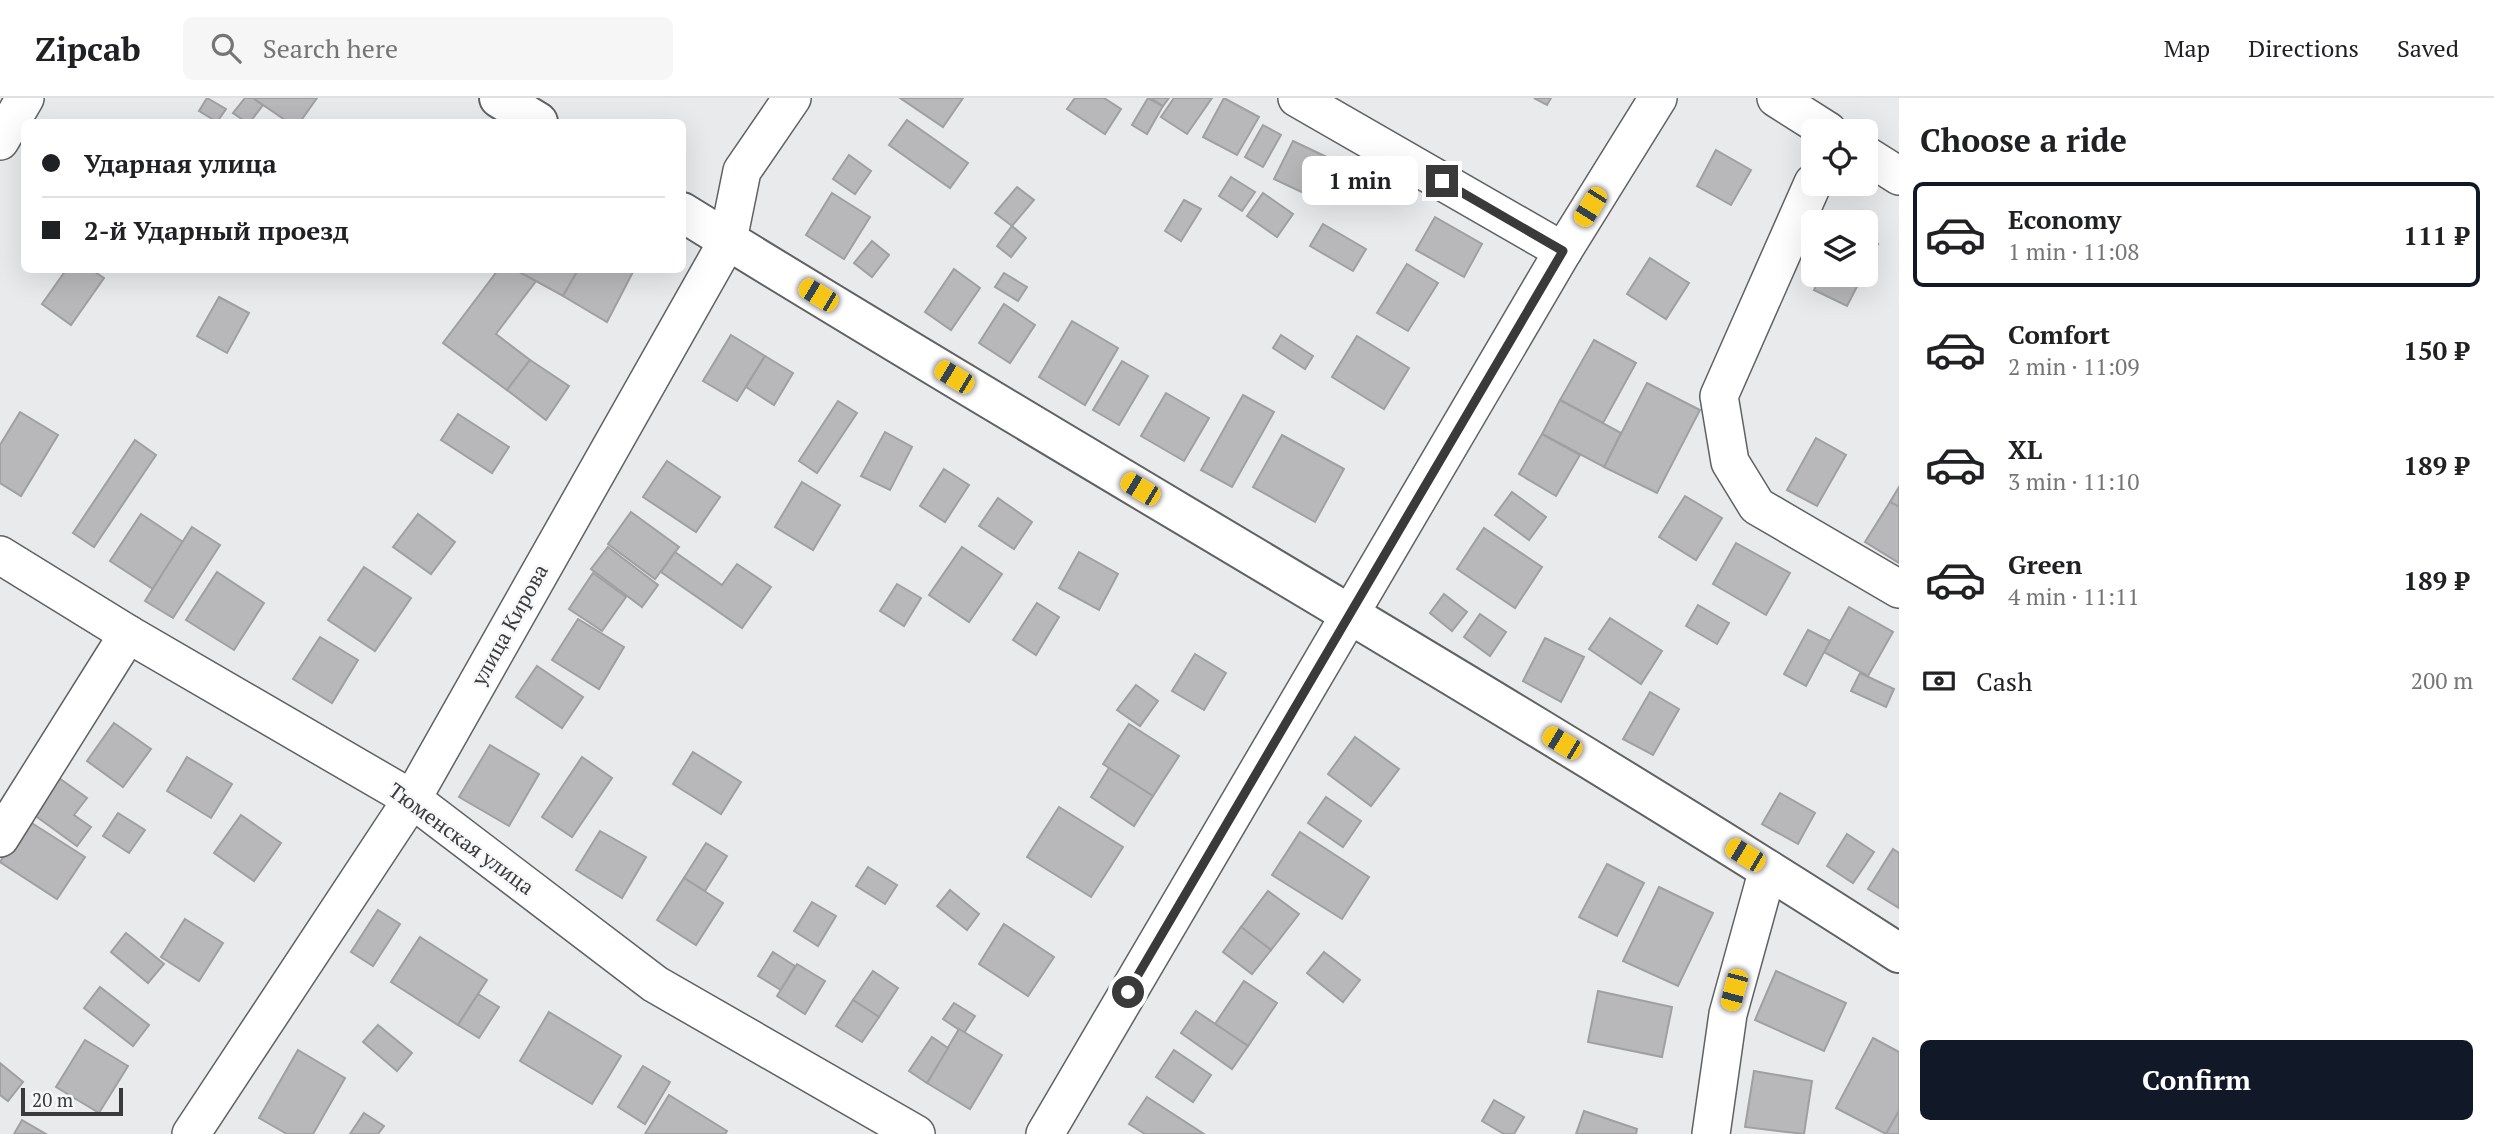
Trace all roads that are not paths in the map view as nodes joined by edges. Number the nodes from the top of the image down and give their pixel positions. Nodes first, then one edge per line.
1 (25, 98) edge
2 (499, 98) edge
3 (792, 98) edge
4 (1297, 98) edge
5 (1658, 98) edge
6 (1776, 98) edge
7 (533, 119) edge
8 (1809, 119) edge
9 (0, 141) edge
10 (1878, 163) edge
11 (1899, 176) edge
12 (1807, 196) edge
13 (686, 214) edge
14 (728, 240) junction
15 (1563, 251) junction
16 (0, 555) edge
17 (1899, 589) edge
18 (1349, 613) junction
19 (128, 634) junction
20 (412, 799) junction
21 (0, 838) edge
22 (1768, 869) junction
23 (1899, 953) edge
24 (191, 1134) edge
25 (916, 1134) edge
26 (1045, 1134) edge
27 (1711, 1134) edge

1 - 9 street
2 - 7 main road
3 - 14 street, улица Кирова
4 - 15 street
5 - 15 street
6 - 8 street
10 - 11 street
12 - 17 street
13 - 14 main road
14 - 18 main road
14 - 20 street, улица Кирова
15 - 18 street
16 - 19 street, Тюменская улица
18 - 22 main road
18 - 26 street
19 - 20 street, Тюменская улица
19 - 21 street
20 - 24 street, улица Кирова
20 - 25 street, Тюменская улица
22 - 23 main road
22 - 27 street

